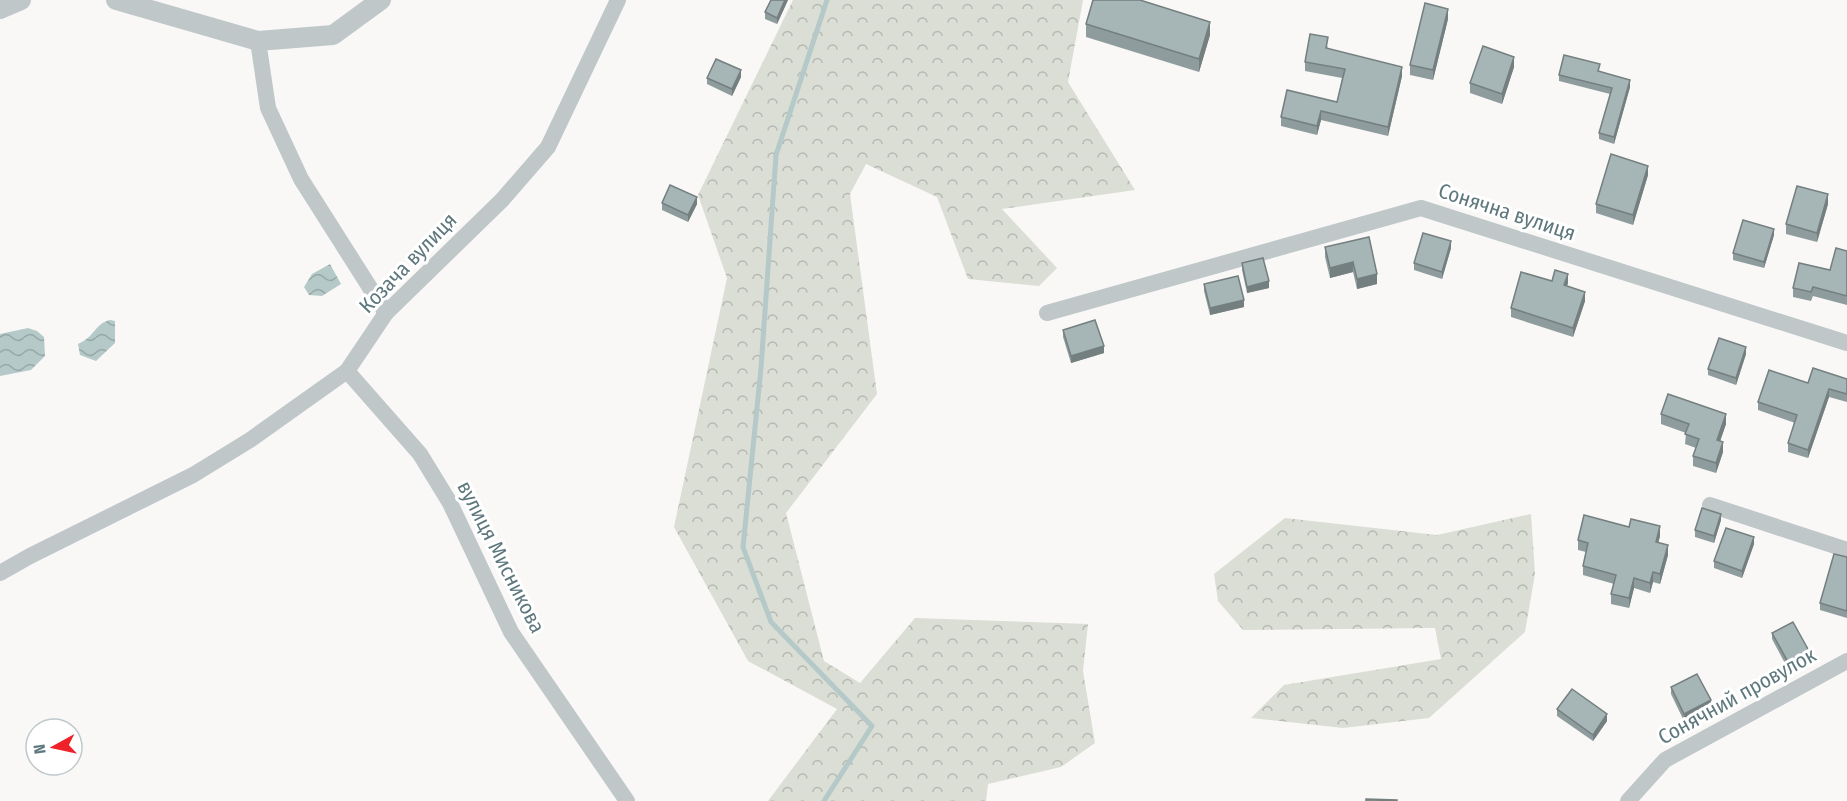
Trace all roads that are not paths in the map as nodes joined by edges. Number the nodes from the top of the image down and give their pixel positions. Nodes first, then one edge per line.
1 (21, 0) edge
2 (116, 0) edge
3 (381, 0) edge
4 (618, 0) edge
5 (0, 9) edge
6 (258, 41) junction
7 (386, 313) junction
8 (1047, 313) dead end
9 (1847, 343) edge
10 (347, 371) junction
11 (1710, 505) dead end
12 (1847, 550) edge
13 (0, 573) edge
14 (1847, 661) edge
15 (627, 801) edge
16 (1628, 801) edge

1 - 5 street
2 - 6 street
3 - 6 street
4 - 7 street, Козача вулиця
6 - 7 street
7 - 10 street, Козача вулиця
8 - 9 street, Сонячна вулиця
10 - 13 street, Козача вулиця
10 - 15 street, вулиця Мисникова
11 - 12 street
14 - 16 street, Сонячний провулок

